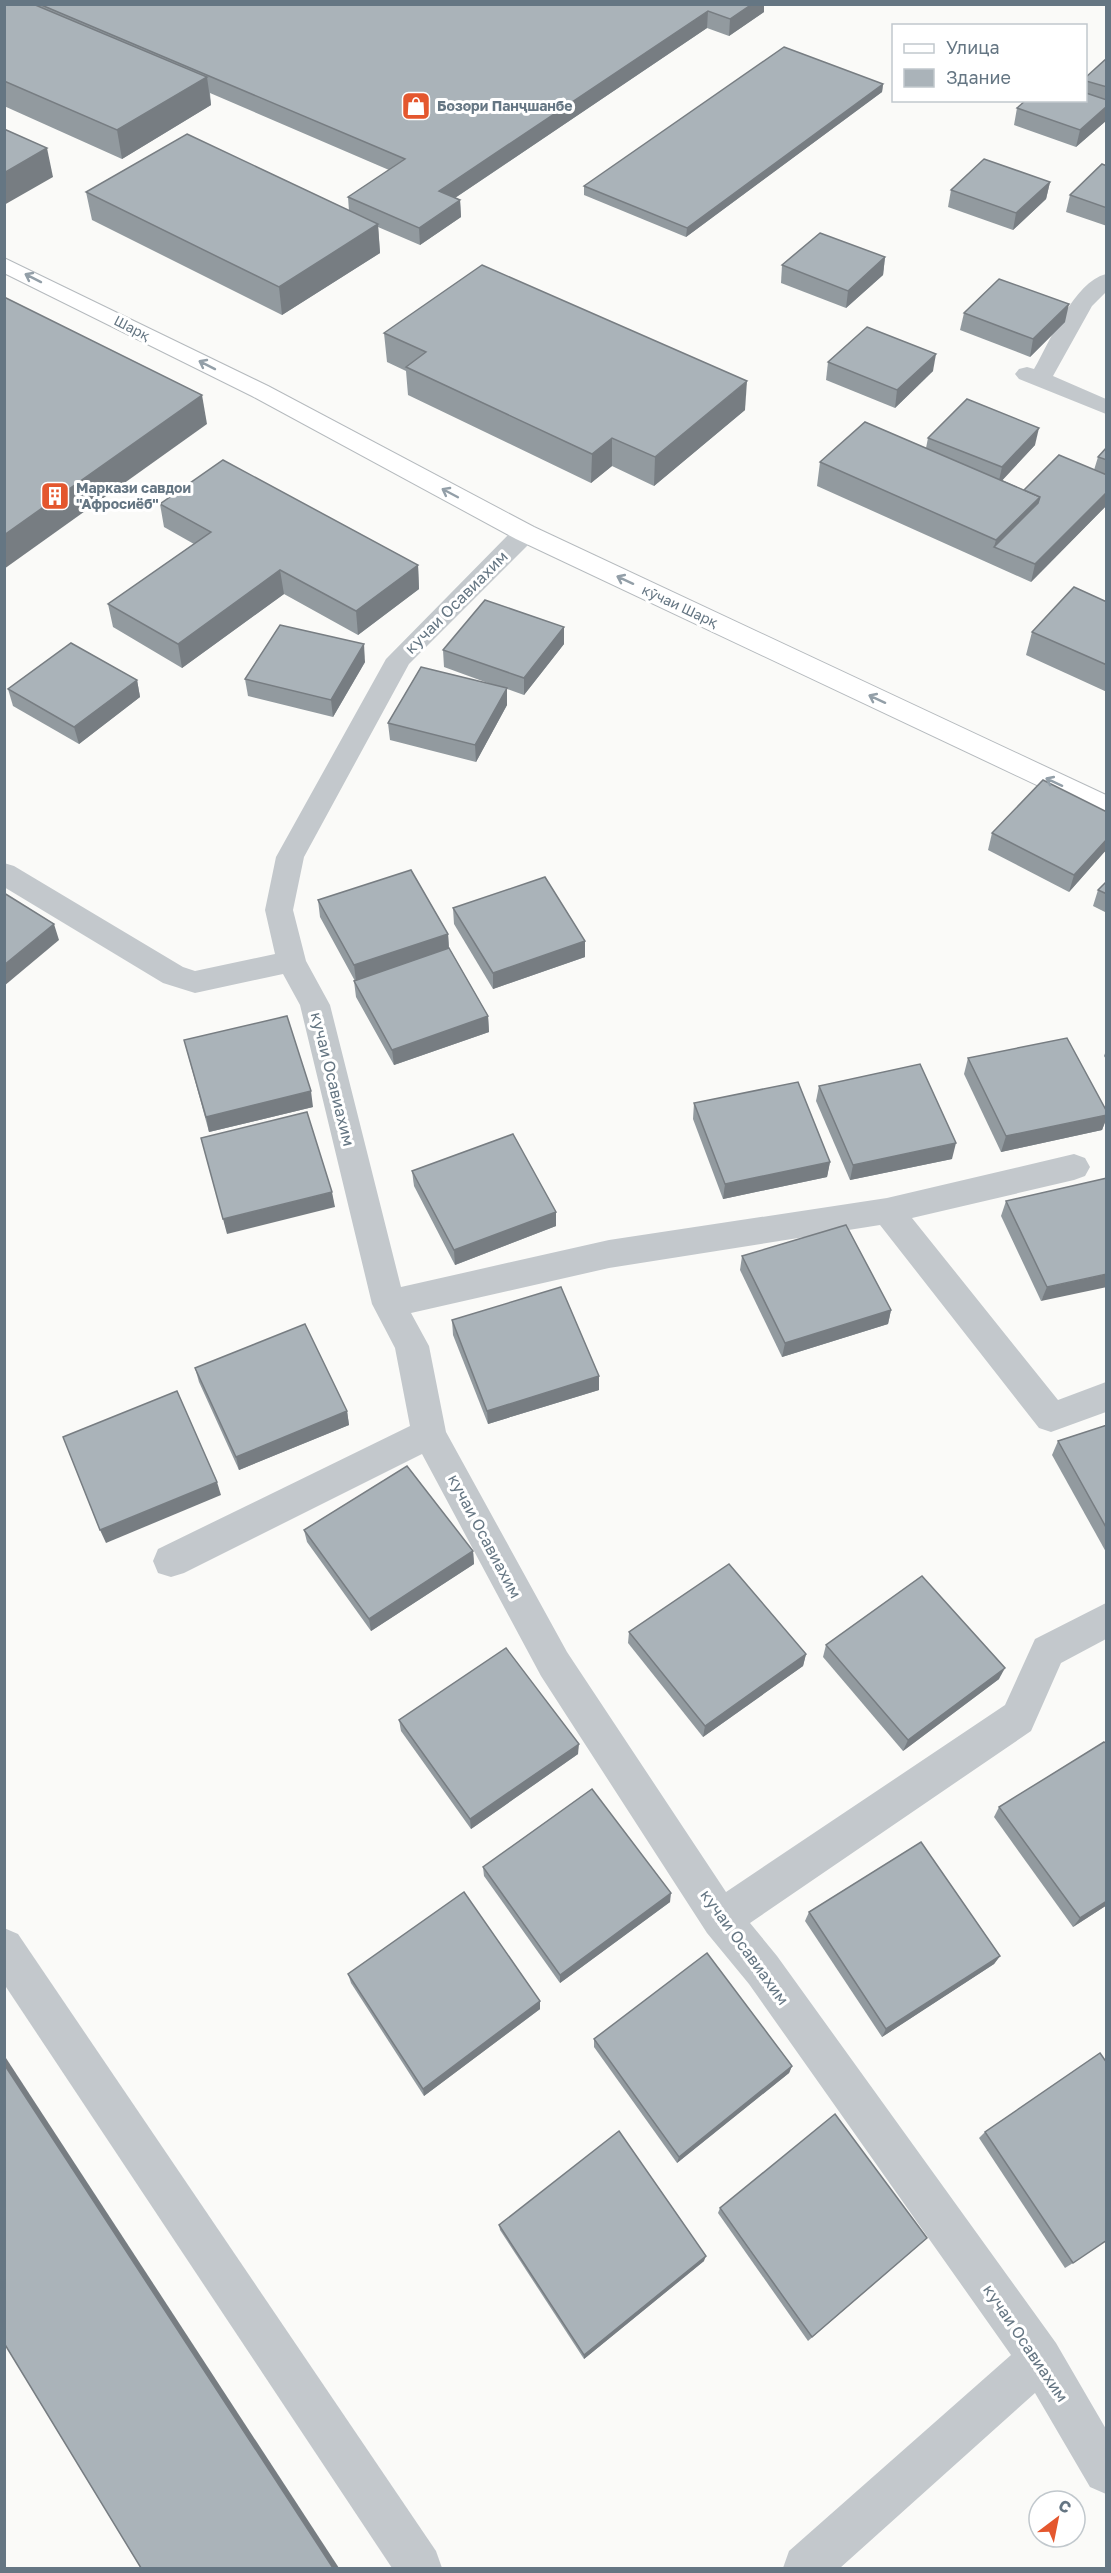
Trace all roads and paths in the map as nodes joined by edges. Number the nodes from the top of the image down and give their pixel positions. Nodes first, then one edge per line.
1 (4, 264) edge
2 (1107, 281) edge
3 (260, 392) joint
4 (1107, 406) edge
5 (525, 533) junction
6 (1107, 806) edge
7 (4, 873) edge
8 (291, 961) junction
9 (1074, 1167) dead end
10 (887, 1211) junction
11 (389, 1304) junction
12 (1107, 1396) edge
13 (429, 1434) junction
14 (171, 1561) dead end
15 (1107, 1620) edge
16 (721, 1919) junction
17 (4, 1948) edge
18 (1040, 2359) junction
19 (1107, 2471) edge
20 (419, 2568) edge
21 (806, 2568) edge

3 -> 1 main road, Шарқ
2 - 4 street
5 -> 3 main road, кӯчаи Шарқ
6 -> 5 main road, кӯчаи Шарқ
5 - 8 street, кучаи Осавиахим
7 - 8 street
8 - 11 street, кучаи Осавиахим
9 - 10 street
10 - 11 street
10 - 12 street
11 - 13 street, кучаи Осавиахим
13 - 14 street
13 - 16 street, кучаи Осавиахим
15 - 16 street
16 - 18 street, кучаи Осавиахим
17 - 20 street
18 - 19 street, кучаи Осавиахим
18 - 21 street

